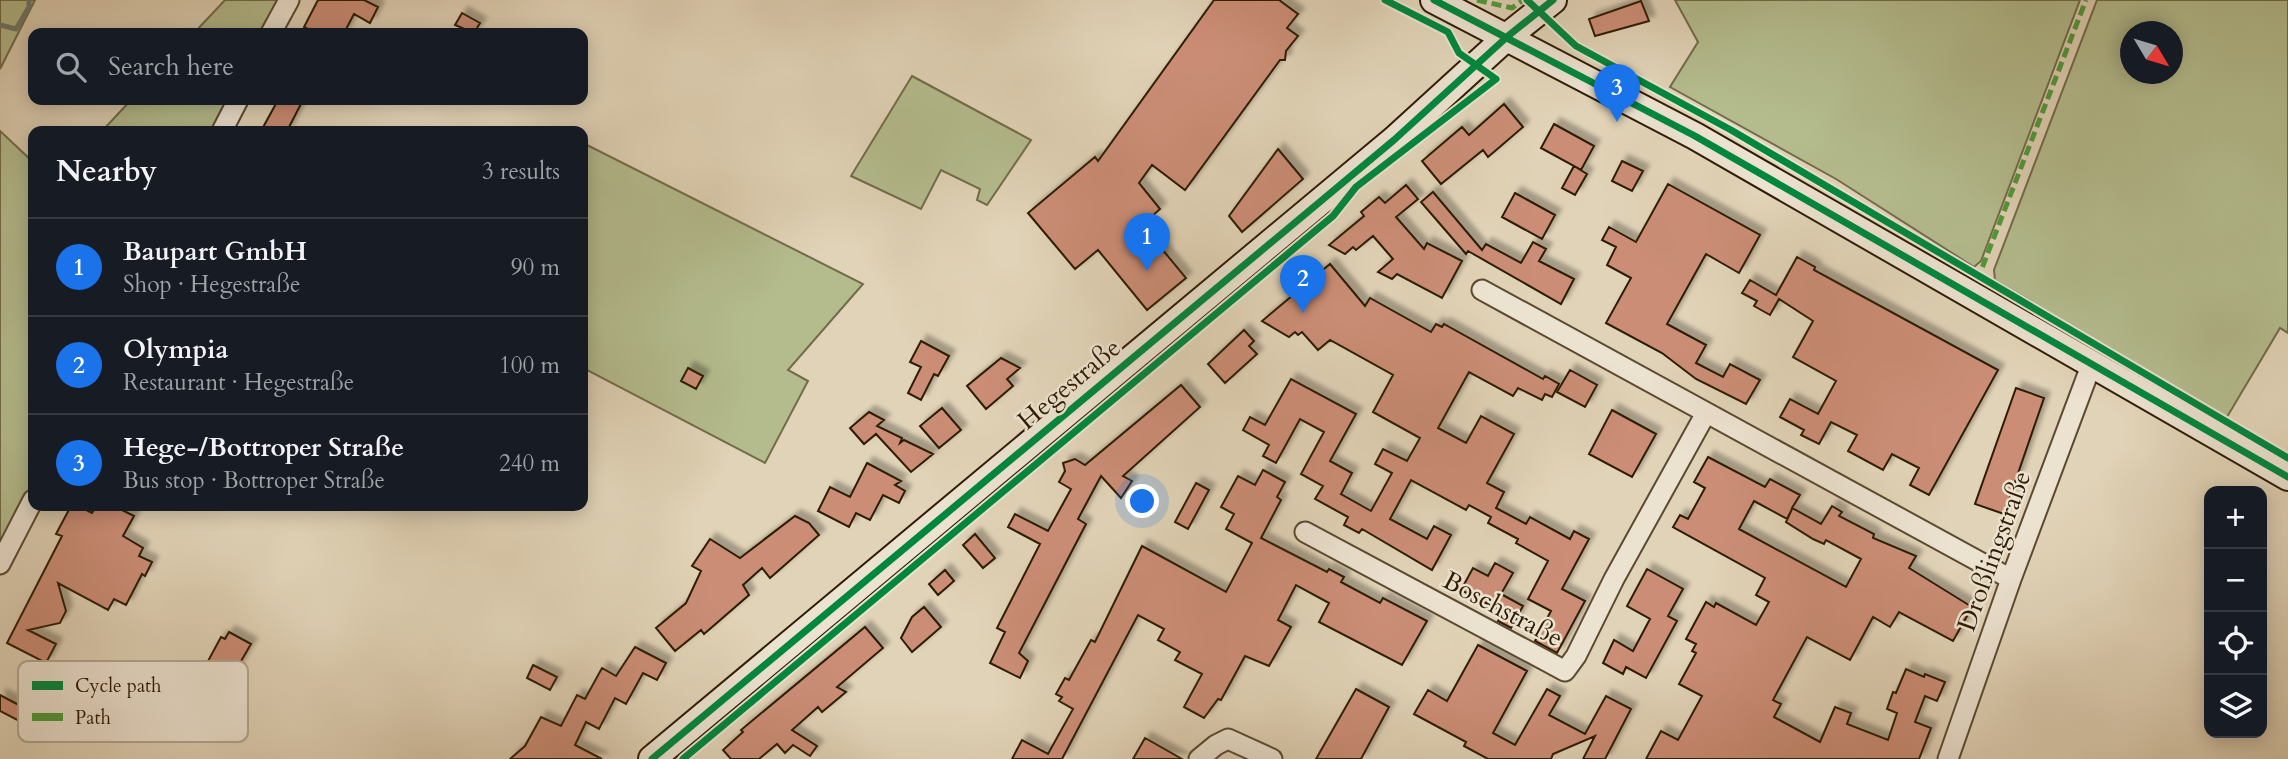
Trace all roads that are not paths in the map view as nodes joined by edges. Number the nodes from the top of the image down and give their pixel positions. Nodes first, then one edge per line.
1 (289, 0) edge
2 (1434, 0) edge
3 (1553, 0) edge
4 (274, 28) edge
5 (1508, 36) junction
6 (235, 105) edge
7 (225, 126) edge
8 (1482, 290) dead end
9 (2092, 363) junction
10 (1706, 413) junction
11 (2288, 477) edge
12 (28, 510) edge
13 (1305, 532) dead end
14 (0, 564) edge
15 (2011, 579) junction
16 (652, 759) edge
17 (1199, 759) edge
18 (1272, 759) edge
19 (1948, 759) edge

1 - 4 street
2 - 5 street
3 - 5 street, Hegestraße
5 - 9 street
5 - 16 street, Hegestraße
6 - 7 street
8 - 10 street
9 - 11 street
9 - 15 street, Droßlingstraße
10 - 13 street, Boschstraße
10 - 15 street
12 - 14 street
15 - 19 street, Droßlingstraße
17 - 18 street

